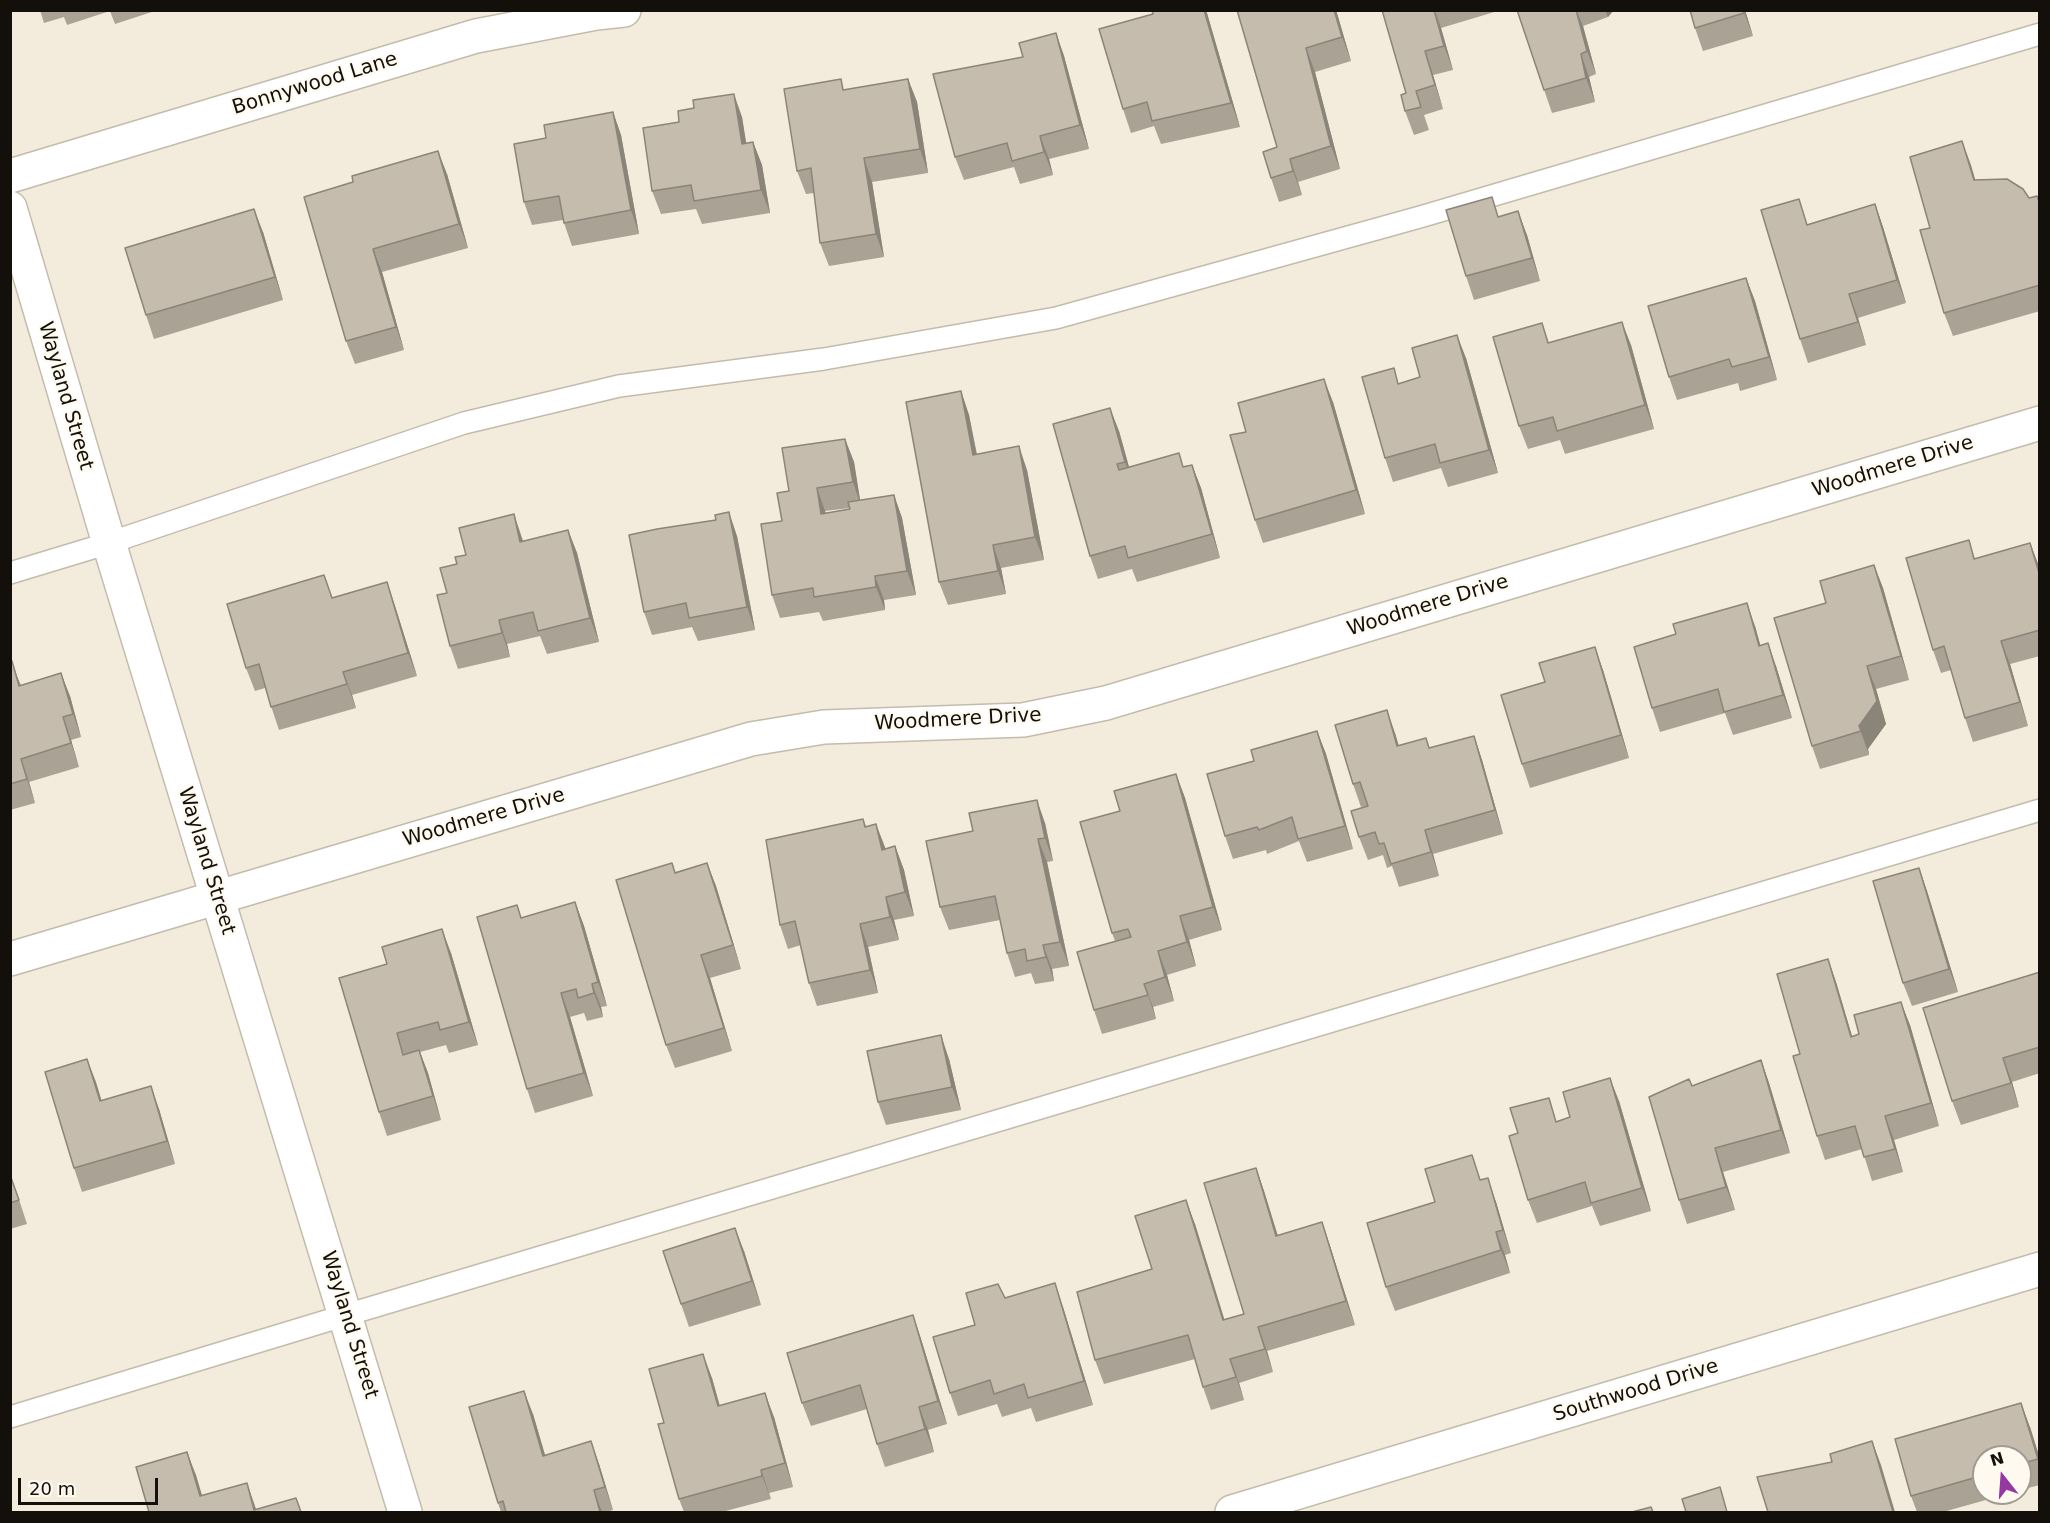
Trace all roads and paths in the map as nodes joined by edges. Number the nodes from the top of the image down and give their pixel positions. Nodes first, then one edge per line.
1 (624, 10) edge
2 (2040, 34) edge
3 (10, 176) edge
4 (10, 208) edge
5 (2040, 423) edge
6 (109, 543) junction
7 (10, 573) edge
8 (2040, 810) edge
9 (216, 896) junction
10 (10, 959) edge
11 (2040, 1269) edge
12 (346, 1315) junction
13 (10, 1417) edge
14 (405, 1512) edge
15 (1232, 1512) edge

1 - 3 street, Bonnywood Lane
2 - 6 lane
4 - 6 street, Wayland Street
5 - 9 street, Woodmere Drive
6 - 7 lane
6 - 9 street, Wayland Street
8 - 12 lane
9 - 10 street, Woodmere Drive
9 - 12 street, Wayland Street
11 - 15 street, Southwood Drive
12 - 13 lane
12 - 14 street, Wayland Street

